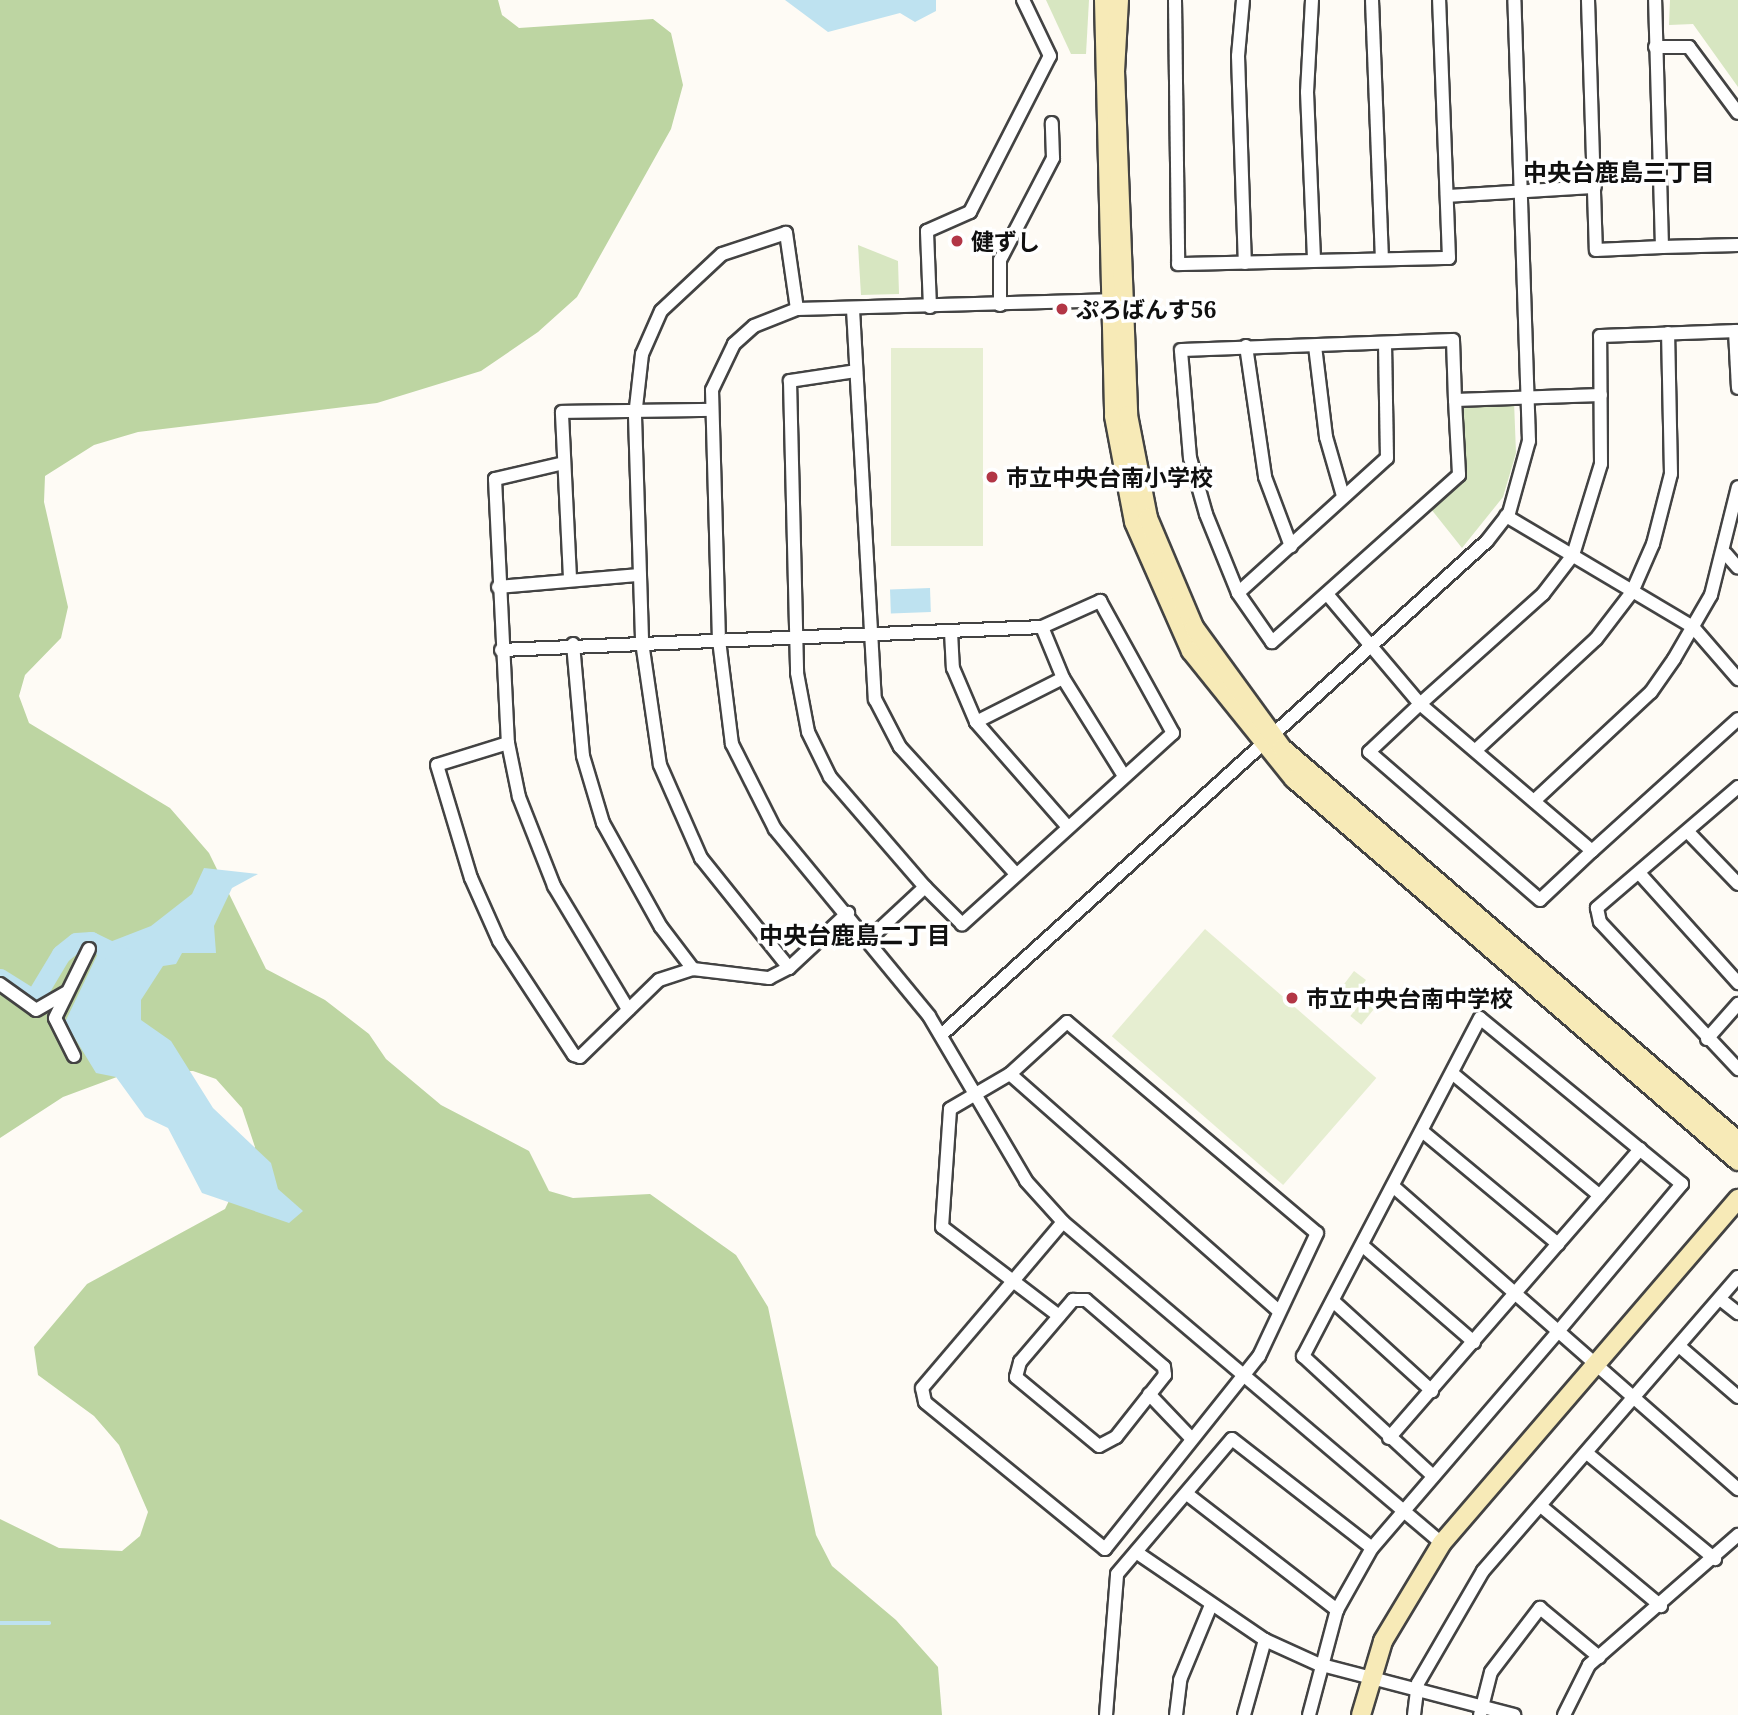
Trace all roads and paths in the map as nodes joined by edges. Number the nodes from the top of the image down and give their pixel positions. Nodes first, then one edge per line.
1 (1023, 0) edge
2 (1104, 0) edge
3 (1119, 0) edge
4 (1175, 0) edge
5 (1243, 0) edge
6 (1312, 0) edge
7 (1372, 0) edge
8 (1439, 0) edge
9 (1514, 0) edge
10 (1588, 0) edge
11 (1655, 0) edge
12 (1655, 47) junction
13 (1738, 113) edge
14 (1052, 123) dead end
15 (1595, 187) junction
16 (1521, 192) junction
17 (1447, 196) junction
18 (1738, 245) edge
19 (1662, 247) junction
20 (1382, 259) junction
21 (1314, 260) junction
22 (1245, 263) junction
23 (1116, 300) junction
24 (1000, 305) junction
25 (930, 307) junction
26 (797, 309) junction
27 (853, 309) junction
28 (1737, 331) edge
29 (1668, 333) junction
30 (1385, 344) junction
31 (1247, 346) junction
32 (1315, 346) junction
33 (856, 371) junction
34 (1738, 388) edge
35 (1601, 395) junction
36 (1528, 396) junction
37 (1455, 400) junction
38 (712, 410) junction
39 (635, 416) junction
40 (564, 463) junction
41 (1738, 487) edge
42 (1343, 496) junction
43 (1506, 516) junction
44 (1291, 546) junction
45 (1726, 554) junction
46 (1573, 555) junction
47 (1738, 568) edge
48 (639, 575) junction
49 (570, 578) junction
50 (498, 587) junction
51 (1632, 592) junction
52 (1238, 593) junction
53 (1327, 594) junction
54 (1693, 627) junction
55 (1042, 628) junction
56 (868, 632) junction
57 (951, 632) junction
58 (794, 637) junction
59 (719, 640) junction
60 (642, 642) junction
61 (573, 644) junction
62 (1370, 646) junction
63 (501, 650) junction
64 (1063, 678) junction
65 (1738, 679) edge
66 (1420, 704) junction
67 (1738, 719) edge
68 (976, 722) junction
69 (1266, 740) junction
70 (508, 743) junction
71 (1476, 750) junction
72 (1125, 776) junction
73 (1737, 789) edge
74 (1534, 801) junction
75 (1068, 827) junction
76 (1688, 832) junction
77 (1592, 851) junction
78 (1015, 873) junction
79 (1640, 874) junction
80 (1738, 884) edge
81 (925, 887) junction
82 (848, 913) junction
83 (869, 939) junction
84 (89, 949) dead end
85 (789, 968) junction
86 (693, 969) junction
87 (1738, 983) edge
88 (0, 984) edge
89 (66, 992) junction
90 (1738, 1004) edge
91 (628, 1009) junction
92 (941, 1035) junction
93 (1707, 1039) junction
94 (74, 1056) dead end
95 (1738, 1069) edge
96 (1452, 1073) junction
97 (1010, 1074) junction
98 (973, 1092) junction
99 (1422, 1131) junction
100 (1738, 1141) edge
101 (1640, 1149) junction
102 (1738, 1161) edge
103 (1394, 1187) junction
104 (1600, 1196) junction
105 (1738, 1199) edge
106 (1063, 1222) junction
107 (1558, 1244) junction
108 (1363, 1246) junction
109 (1738, 1277) edge
110 (1013, 1281) junction
111 (1515, 1294) junction
112 (1720, 1299) junction
113 (1333, 1301) junction
114 (1279, 1311) junction
115 (1738, 1313) edge
116 (1059, 1317) junction
117 (1556, 1334) junction
118 (1474, 1342) junction
119 (1679, 1346) junction
120 (1598, 1365) junction
121 (1241, 1376) junction
122 (1432, 1391) junction
123 (1149, 1394) junction
124 (1738, 1397) edge
125 (1632, 1400) junction
126 (1190, 1437) junction
127 (1389, 1438) junction
128 (1588, 1454) junction
129 (1433, 1476) junction
130 (1738, 1489) edge
131 (1187, 1494) junction
132 (1542, 1507) junction
133 (1401, 1513) junction
134 (1738, 1535) edge
135 (1442, 1543) junction
136 (1372, 1548) junction
137 (1136, 1552) junction
138 (1715, 1559) junction
139 (1211, 1605) junction
140 (1661, 1606) junction
141 (1337, 1610) junction
142 (1265, 1640) junction
143 (1600, 1657) junction
144 (1318, 1664) junction
145 (1371, 1675) junction
146 (1417, 1689) junction
147 (1480, 1711) edge
148 (1106, 1715) edge
149 (1176, 1715) edge
150 (1244, 1715) edge
151 (1309, 1715) edge
152 (1361, 1715) edge
153 (1414, 1715) edge
154 (1514, 1715) edge
155 (1564, 1715) edge

1 - 25 street
2 - 23 street
3 - 23 street
4 - 22 street
5 - 22 street
6 - 21 street
7 - 20 street
8 - 17 street
9 - 16 street
10 - 15 street
11 - 12 street
12 - 13 street
12 - 19 street
14 - 24 street
15 - 16 street
15 - 19 street
16 - 17 street
16 - 36 street
17 - 20 street
18 - 19 street
20 - 21 street
21 - 22 street
23 - 24 street
23 - 69 street
24 - 25 street
25 - 27 street
26 - 27 street
26 - 38 street
26 - 39 street
27 - 33 street
28 - 29 street
28 - 34 street
29 - 35 street
29 - 51 street
30 - 32 street
30 - 37 street
30 - 42 street
31 - 32 street
31 - 44 street
31 - 52 street
32 - 42 street
33 - 56 street
33 - 58 street
35 - 36 street
35 - 46 street
36 - 37 street
36 - 43 street
37 - 53 street
38 - 39 street
38 - 59 street
39 - 40 street
39 - 48 street
40 - 49 street
40 - 50 street
41 - 45 street
42 - 44 street
43 - 46 street
43 - 62 street
44 - 52 street
45 - 47 street
45 - 54 street
46 - 51 street
46 - 66 street
48 - 49 street
48 - 60 street
49 - 50 street
50 - 63 street
51 - 54 street
51 - 71 street
52 - 53 street
53 - 62 street
54 - 65 street
54 - 74 street
55 - 57 street
55 - 64 street
55 - 72 street
56 - 57 street
56 - 58 street
56 - 78 street
57 - 68 street
58 - 59 street
58 - 81 street
59 - 60 street
59 - 82 street
60 - 61 street
60 - 85 street
61 - 63 street
61 - 86 street
62 - 66 street
62 - 69 street
63 - 70 street
64 - 68 street
64 - 72 street
66 - 71 street
66 - 77 street
67 - 77 street
68 - 75 street
69 - 92 street
69 - 100 street
69 - 102 street
70 - 91 street
70 - 91 street
71 - 74 street
72 - 75 street
73 - 76 street
74 - 77 street
75 - 78 street
76 - 79 street
76 - 80 street
78 - 81 street
79 - 87 street
79 - 93 street
81 - 83 street
82 - 83 street
82 - 85 street
83 - 92 street
84 - 89 street
85 - 86 street
86 - 91 street
88 - 89 street
89 - 94 street
90 - 93 street
92 - 98 street
93 - 95 street
96 - 99 street
96 - 101 street
96 - 104 street
97 - 98 street
97 - 114 street
97 - 114 street
98 - 106 street
98 - 110 street
99 - 103 street
99 - 107 street
101 - 104 street
101 - 117 street
103 - 108 street
103 - 111 street
104 - 107 street
105 - 120 street
106 - 110 street
106 - 121 street
107 - 111 street
108 - 113 street
108 - 118 street
109 - 112 street
110 - 116 street
110 - 126 street
111 - 117 street
111 - 118 street
112 - 115 street
112 - 119 street
113 - 122 street
113 - 127 street
114 - 121 street
116 - 123 street
116 - 123 street
117 - 120 street
117 - 129 street
118 - 122 street
119 - 124 street
119 - 125 street
120 - 125 street
120 - 135 street
121 - 126 street
121 - 133 street
122 - 127 street
123 - 126 street
125 - 128 street
125 - 130 street
127 - 129 street
128 - 132 street
128 - 138 street
129 - 133 street
131 - 136 street
131 - 137 street
131 - 141 street
132 - 140 street
132 - 146 street
133 - 135 street
133 - 136 street
134 - 138 street
135 - 145 street
136 - 141 street
137 - 139 street
137 - 148 street
138 - 140 street
139 - 142 street
139 - 149 street
140 - 143 street
141 - 144 street
142 - 144 street
142 - 150 street
143 - 147 street
143 - 155 street
144 - 145 street
144 - 151 street
145 - 146 street
145 - 152 street
146 - 147 street
146 - 153 street
147 - 154 street

